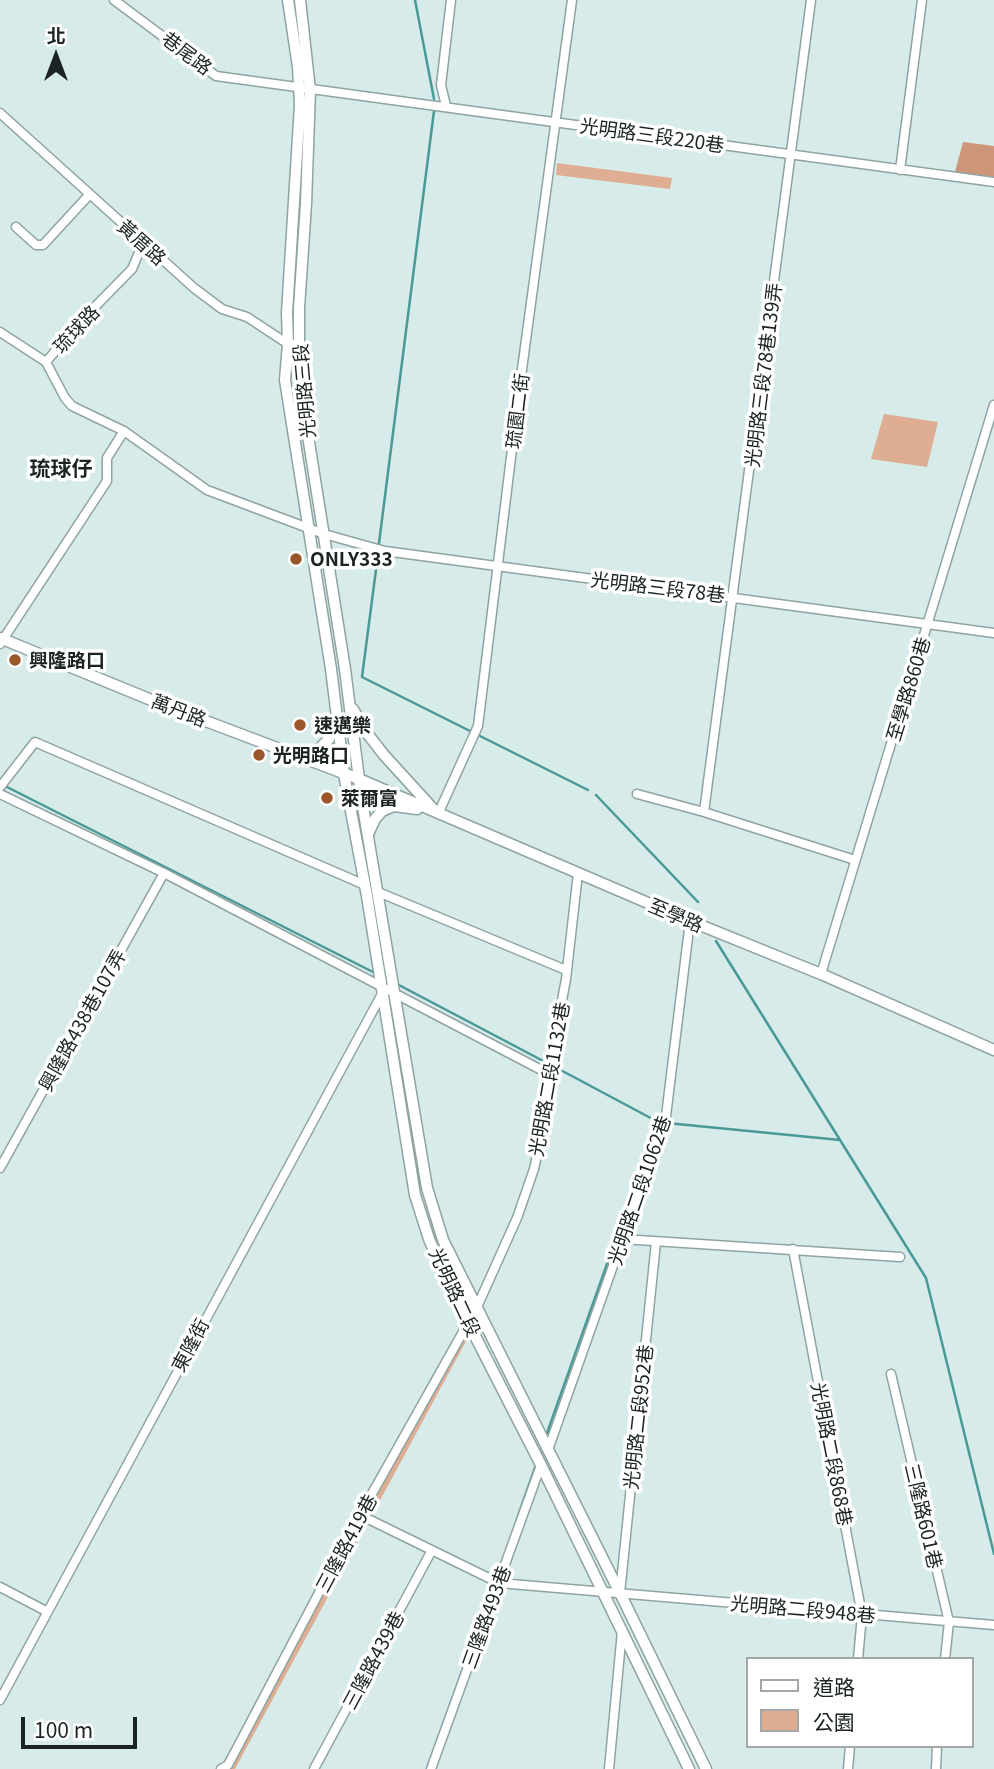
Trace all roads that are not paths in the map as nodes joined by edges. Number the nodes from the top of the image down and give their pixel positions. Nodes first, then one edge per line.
1 (114, 0) edge
2 (288, 0) edge
3 (300, 0) edge
4 (451, 0) edge
5 (572, 0) edge
6 (811, 0) edge
7 (922, 0) edge
8 (299, 87) junction
9 (310, 90) junction
10 (446, 106) junction
11 (0, 113) edge
12 (555, 122) junction
13 (791, 153) junction
14 (900, 170) junction
15 (994, 182) edge
16 (89, 195) junction
17 (16, 227) dead end
18 (143, 243) junction
19 (0, 332) edge
20 (288, 344) junction
21 (300, 344) junction
22 (46, 362) junction
23 (994, 405) edge
24 (124, 431) junction
25 (309, 528) junction
26 (324, 534) junction
27 (497, 567) junction
28 (734, 596) junction
29 (927, 625) junction
30 (994, 633) edge
31 (1, 640) edge
32 (349, 702) junction
33 (336, 707) junction
34 (288, 752) junction
35 (344, 774) junction
36 (359, 779) junction
37 (2, 785) edge
38 (0, 794) edge
39 (637, 794) dead end
40 (704, 812) junction
41 (438, 814) junction
42 (368, 836) junction
43 (855, 860) junction
44 (163, 873) junction
45 (578, 873) junction
46 (365, 885) junction
47 (378, 892) junction
48 (690, 921) junction
49 (566, 970) junction
50 (821, 974) junction
51 (387, 990) junction
52 (994, 1050) edge
53 (551, 1075) junction
54 (0, 1168) edge
55 (622, 1239) junction
56 (656, 1242) junction
57 (793, 1249) junction
58 (900, 1257) dead end
59 (473, 1315) junction
60 (891, 1374) dead end
61 (548, 1450) junction
62 (541, 1465) junction
63 (360, 1515) junction
64 (432, 1550) junction
65 (496, 1581) junction
66 (0, 1587) edge
67 (611, 1592) junction
68 (46, 1611) junction
69 (862, 1615) junction
70 (949, 1622) junction
71 (994, 1625) edge
72 (622, 1631) junction
73 (858, 1657) edge
74 (945, 1657) edge
75 (0, 1700) edge
76 (850, 1748) edge
77 (937, 1748) edge
78 (221, 1769) edge
79 (314, 1769) edge
80 (431, 1769) edge
81 (609, 1769) edge
82 (689, 1769) edge
83 (706, 1769) edge
84 (848, 1769) edge
85 (936, 1769) edge

1 - 8 street, 巷尾路
2 - 8 street, 光明路三段
3 - 9 street, 光明路三段
4 - 10 street
5 - 12 street, 琉園二街
6 - 13 street, 光明路三段78巷139弄
7 - 14 street
8 - 9 street, 巷尾路
8 - 20 street, 光明路三段
9 - 10 street, 光明路三段220巷
9 - 21 street, 光明路三段
10 - 12 street, 光明路三段220巷
11 - 16 street, 黃厝路
12 - 13 street, 光明路三段220巷
12 - 27 street, 琉園二街
13 - 14 street, 光明路三段220巷
13 - 28 street, 光明路三段78巷139弄
14 - 15 street, 光明路三段220巷
16 - 17 street
16 - 18 street, 黃厝路
18 - 20 street, 黃厝路
18 - 22 street, 琉球路
19 - 22 street
20 - 21 street
20 - 25 street, 光明路三段
21 - 26 street, 光明路三段
22 - 24 street, 琉球路
23 - 29 street, 至學路860巷
24 - 25 street, 琉球路
24 - 31 street
25 - 26 street, 琉球路
25 - 33 street, 光明路三段
26 - 27 street, 光明路三段78巷
26 - 32 street, 光明路三段
27 - 28 street, 光明路三段78巷
27 - 41 street, 琉園二街
28 - 29 street, 光明路三段78巷
28 - 40 street, 光明路三段78巷139弄
29 - 30 street, 光明路三段78巷
29 - 43 street, 至學路860巷
31 - 34 street, 萬丹路
32 - 36 street, 光明路三段
32 - 41 street
33 - 34 street
33 - 35 street, 光明路三段
34 - 35 street, 萬丹路
35 - 36 street, 萬丹路
35 - 46 street, 光明路二段
36 - 41 street, 至學路
36 - 42 street, 光明路二段
37 - 46 street
38 - 44 street
39 - 40 street
40 - 43 street
41 - 42 street
41 - 45 street, 至學路
42 - 47 street, 光明路二段
43 - 50 street, 至學路860巷
44 - 51 street
44 - 54 street, 興隆路438巷107弄
45 - 48 street, 至學路
45 - 49 street, 光明路二段1132巷
46 - 51 street, 光明路二段
47 - 49 street
47 - 51 street, 光明路二段
48 - 50 street, 至學路
48 - 55 street, 光明路二段1062巷
49 - 53 street, 光明路二段1132巷
50 - 52 street, 至學路
51 - 53 street
51 - 59 street, 光明路二段
51 - 59 street, 光明路二段
51 - 68 street, 東隆街
53 - 59 street, 光明路二段1132巷
55 - 56 street
55 - 61 street, 光明路二段1062巷
56 - 57 street
56 - 67 street, 光明路二段952巷
57 - 58 street
57 - 69 street, 光明路二段868巷
59 - 61 street, 光明路二段
59 - 62 street, 光明路二段
59 - 63 street, 三隆路419巷
60 - 70 street, 三隆路601巷
61 - 67 street, 光明路二段
62 - 65 street, 三隆路493巷
62 - 67 street, 光明路二段
63 - 64 street
63 - 78 street, 三隆路419巷
64 - 65 street
64 - 79 street, 三隆路439巷
65 - 67 street, 光明路二段948巷
65 - 80 street, 三隆路493巷
66 - 68 street
67 - 69 street, 光明路二段948巷
67 - 72 street, 光明路二段
67 - 83 street, 光明路二段
68 - 75 street, 東隆街
69 - 70 street, 光明路二段948巷
69 - 73 street, 光明路二段868巷
70 - 71 street, 光明路二段948巷
70 - 74 street, 三隆路601巷
72 - 81 street
72 - 82 street, 光明路二段
76 - 84 street
77 - 85 street

